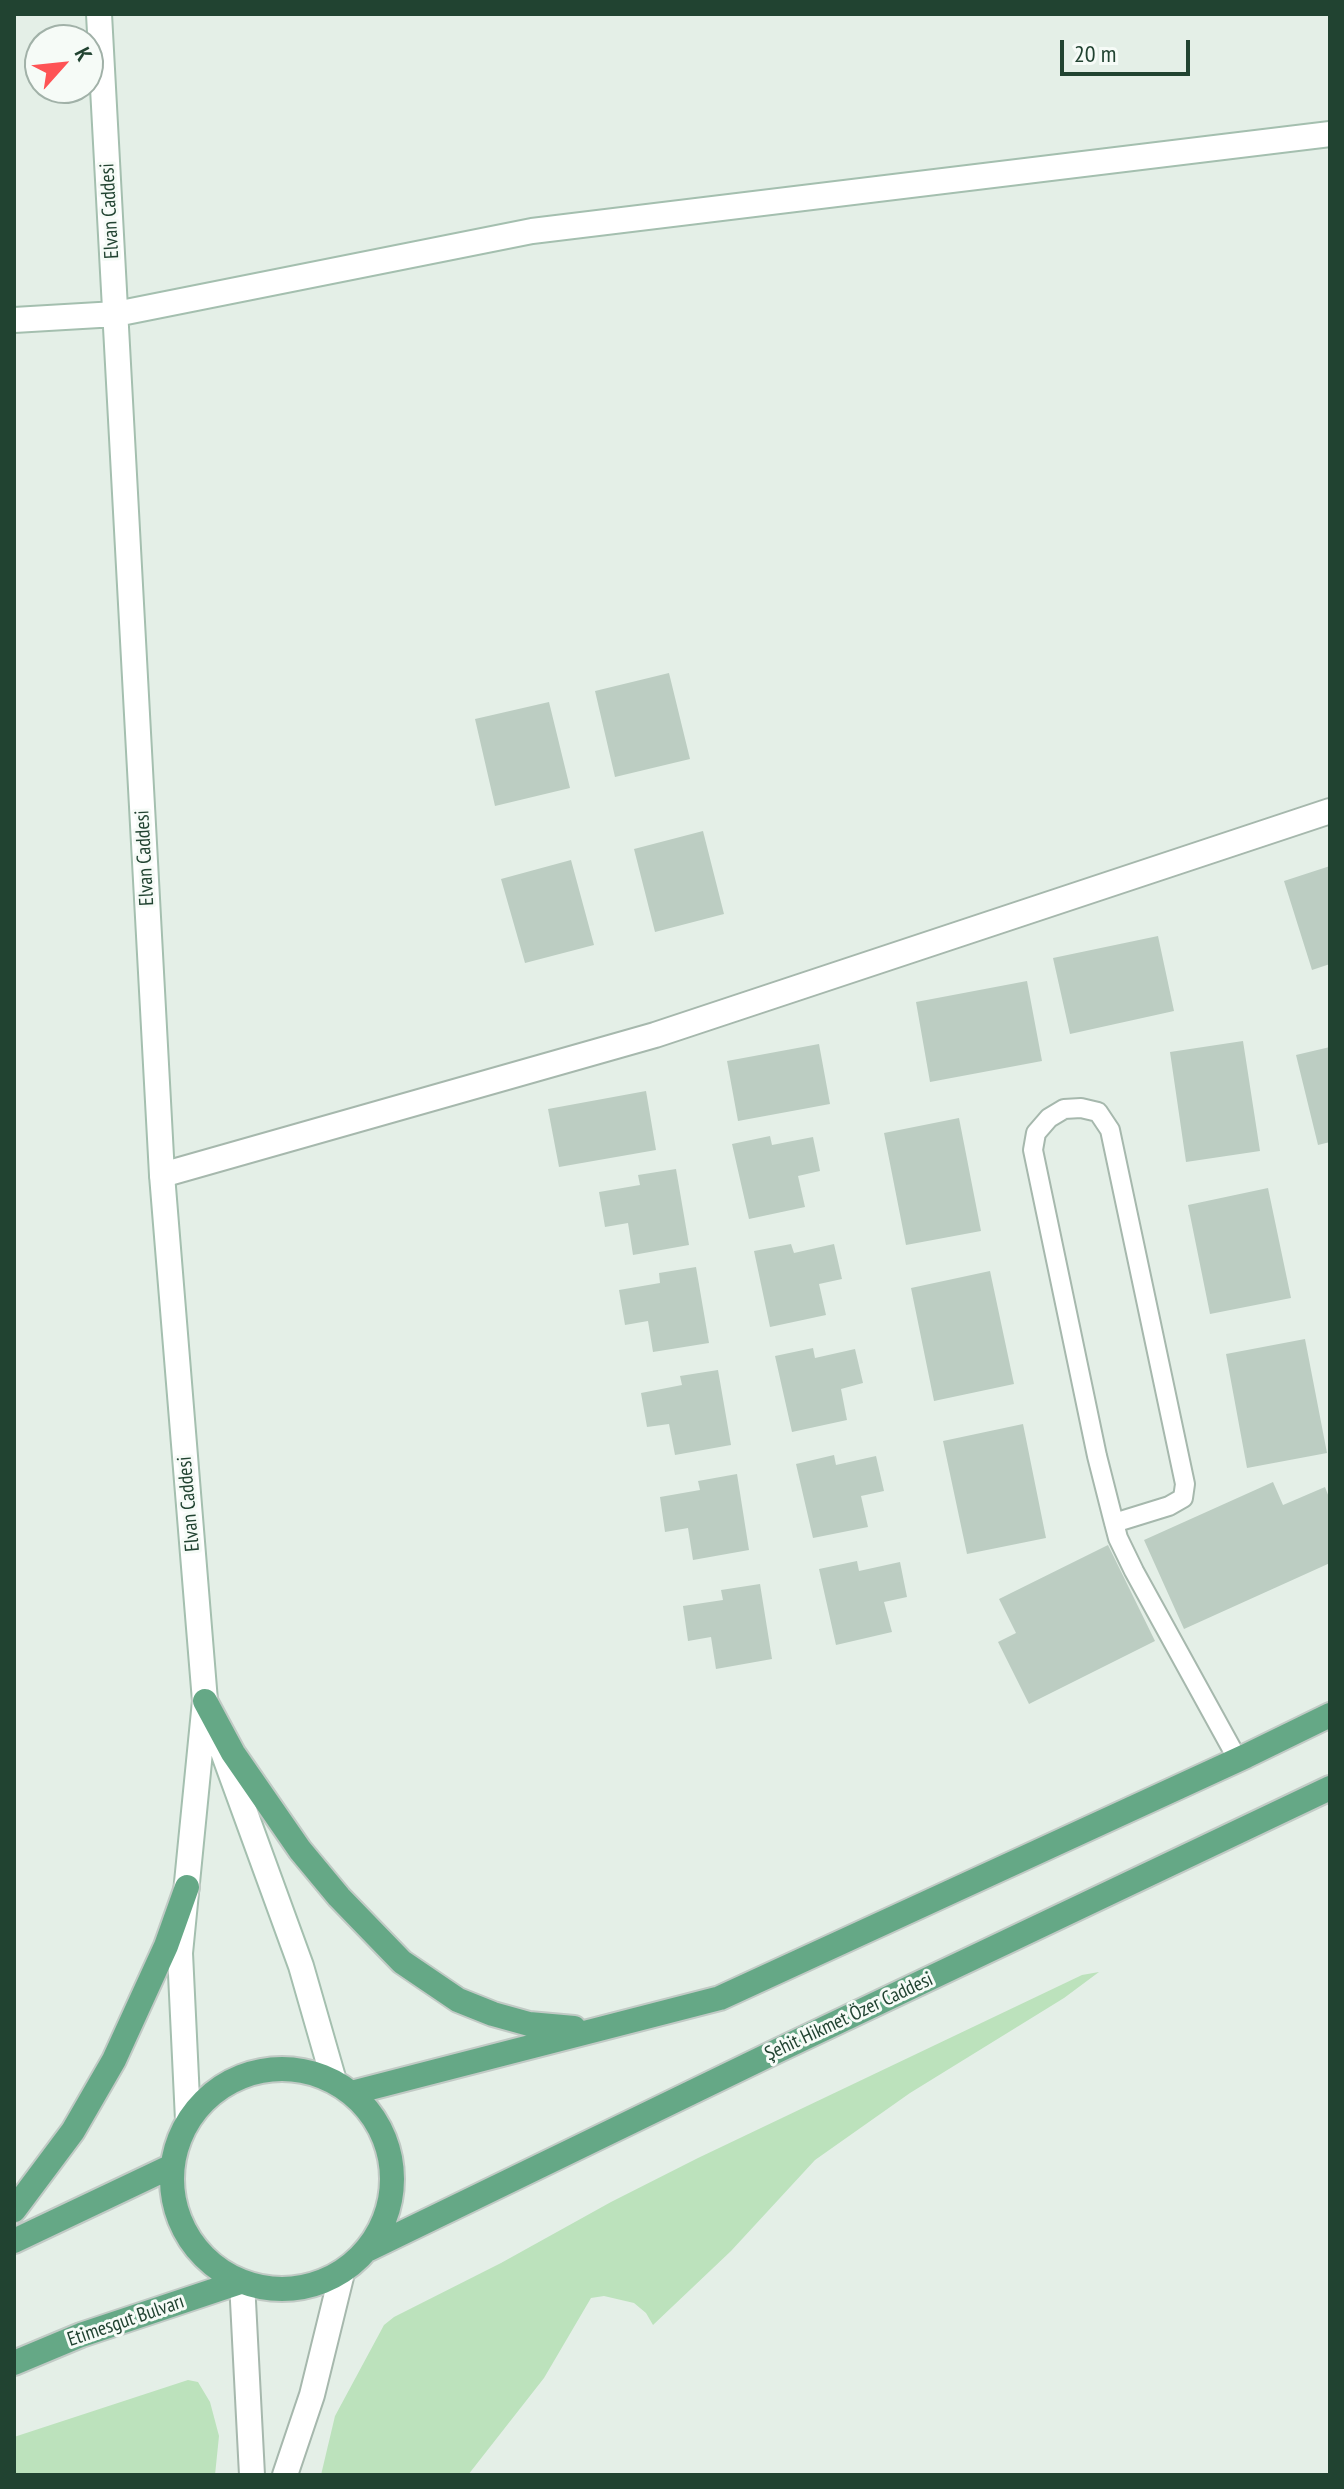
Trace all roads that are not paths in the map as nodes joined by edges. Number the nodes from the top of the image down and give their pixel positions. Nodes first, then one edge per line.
1 (99, 14) edge
2 (1330, 134) edge
3 (116, 314) junction
4 (14, 320) edge
5 (1330, 811) edge
6 (162, 1175) junction
7 (1114, 1523) junction
8 (205, 1701) junction
9 (1330, 1715) edge
10 (1238, 1760) junction
11 (1330, 1788) edge
12 (187, 1887) junction
13 (604, 2027) junction
14 (343, 2087) junction
15 (188, 2120) junction
16 (172, 2166) junction
17 (14, 2210) edge
18 (14, 2241) edge
19 (369, 2249) junction
20 (342, 2273) junction
21 (241, 2282) junction
22 (14, 2363) edge
23 (252, 2475) edge
24 (285, 2475) edge

1 - 3 street, Elvan Caddesi
2 - 3 street
3 - 4 street
3 - 6 street, Elvan Caddesi
5 - 6 street
6 - 8 street, Elvan Caddesi
7 - 7 lane
7 - 10 lane
8 - 12 street
8 - 13 main road
8 - 14 street
9 - 10 main road
10 - 13 main road
11 - 19 main road, Şehit Hikmet Özer Caddesi
12 - 15 street
12 - 17 main road
13 - 14 main road
14 - 15 main road
14 - 19 main road
15 - 16 main road
16 - 18 main road
16 - 21 main road
19 - 20 main road
20 - 21 main road
20 - 24 street
21 - 22 main road, Etimesgut Bulvarı
21 - 23 street

